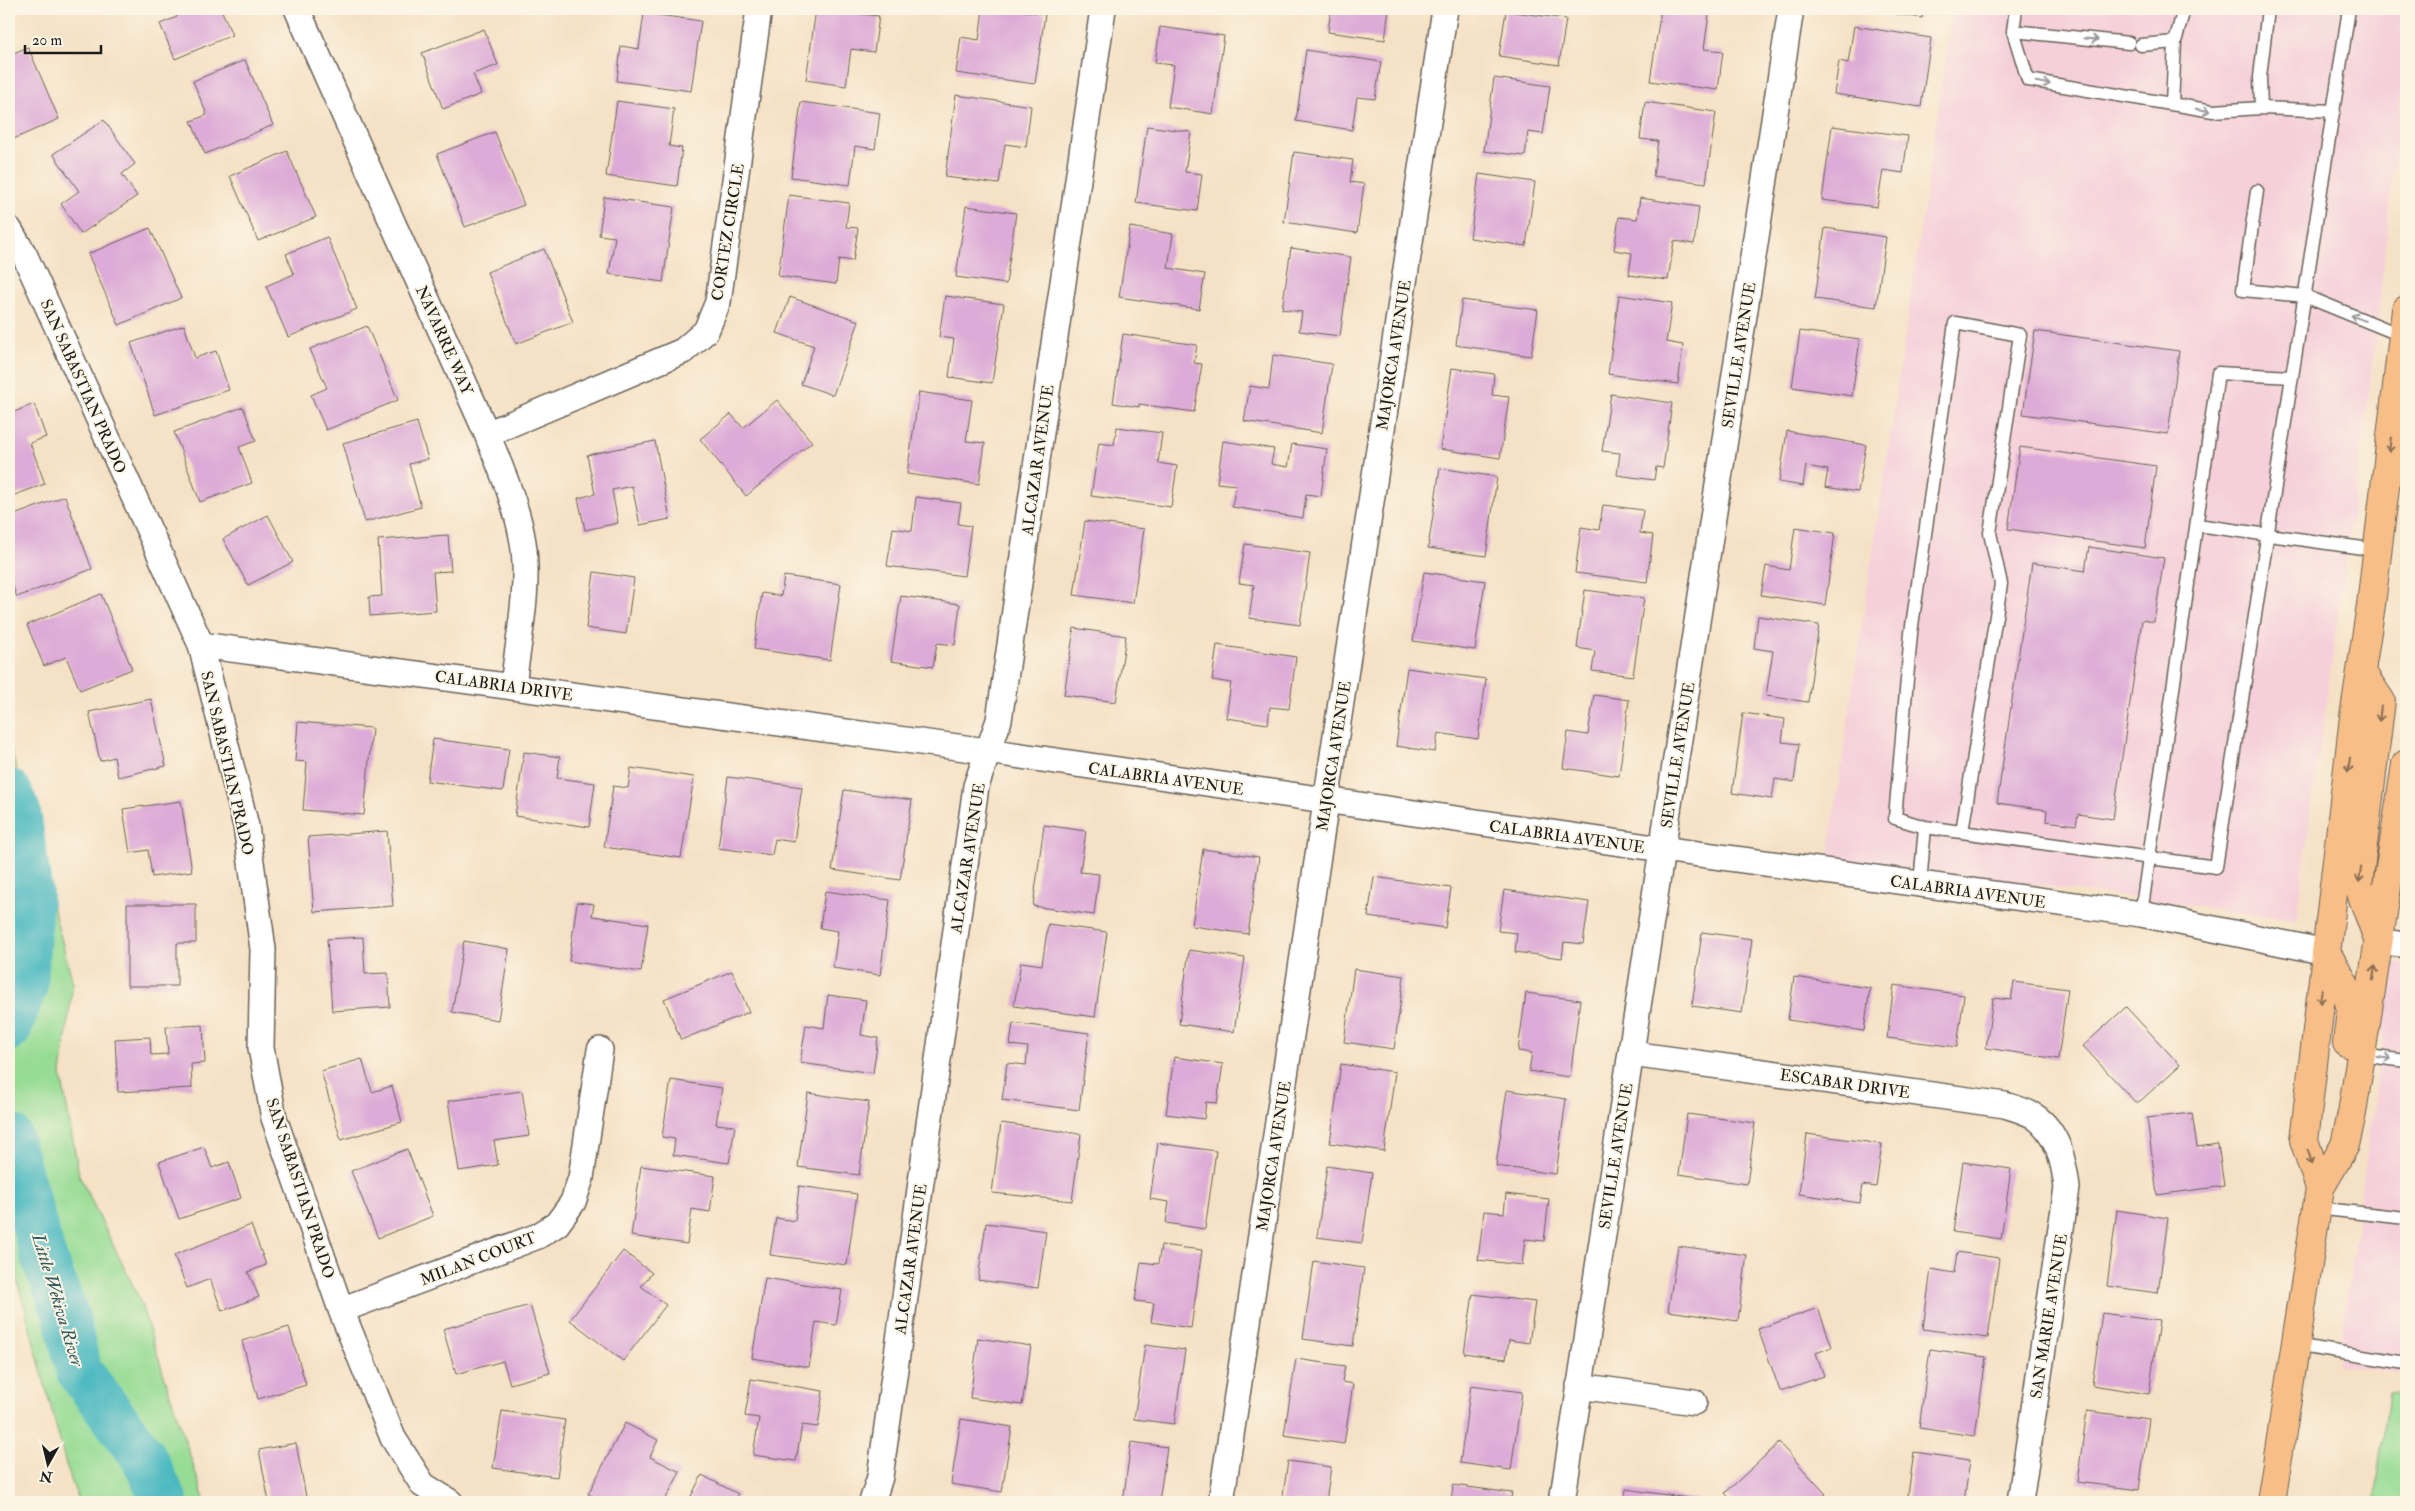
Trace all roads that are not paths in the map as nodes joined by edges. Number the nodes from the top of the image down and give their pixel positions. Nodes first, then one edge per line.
1 (297, 9) edge
2 (759, 9) edge
3 (1102, 9) edge
4 (1446, 9) edge
5 (1791, 9) edge
6 (2016, 9) edge
7 (2184, 9) edge
8 (2268, 9) edge
9 (2349, 9) edge
10 (2013, 31) junction
11 (2175, 42) junction
12 (2172, 104) junction
13 (2261, 108) junction
14 (2334, 111) junction
15 (2257, 191) dead end
16 (9, 229) edge
17 (2304, 296) junction
18 (2405, 328) edge
19 (2292, 377) junction
20 (487, 434) junction
21 (2196, 526) junction
22 (2268, 535) junction
23 (2377, 550) junction
24 (201, 645) junction
25 (2361, 671) junction
26 (513, 686) junction
27 (807, 726) joint
28 (987, 751) junction
29 (2406, 764) edge
30 (1326, 801) junction
31 (2402, 824) edge
32 (1926, 827) junction
33 (1962, 832) junction
34 (1662, 849) junction
35 (2150, 858) junction
36 (1920, 884) junction
37 (2141, 914) junction
38 (2379, 940) junction
39 (2406, 946) edge
40 (2326, 952) junction
41 (600, 1050) dead end
42 (1631, 1054) junction
43 (2361, 1055) junction
44 (2406, 1061) edge
45 (2352, 1113) junction
46 (2051, 1133) joint
47 (2318, 1198) junction
48 (2406, 1218) edge
49 (341, 1310) junction
50 (2294, 1345) junction
51 (2406, 1363) edge
52 (1579, 1386) junction
53 (1694, 1402) dead end
54 (450, 1502) edge
55 (872, 1502) edge
56 (1221, 1502) edge
57 (1562, 1502) edge
58 (2020, 1502) edge
59 (2271, 1502) edge

1 - 20 street, NAVARRE WAY
2 - 20 street, CORTEZ CIRCLE
3 - 28 street, ALCAZAR AVENUE
4 - 30 street, MAJORCA AVENUE
5 - 34 street, SEVILLE AVENUE
6 - 10 lane
7 - 11 lane
8 - 13 lane
9 - 14 lane
10 -> 11 lane
10 -> 12 lane
11 - 12 lane
12 -> 13 lane
13 - 14 lane
14 - 17 lane
15 - 17 lane
16 - 24 street, SAN SABASTIAN PRADO
18 -> 17 lane
17 - 19 lane
18 -> 23 main road
19 - 21 lane
19 - 22 lane
20 - 26 street, NAVARRE WAY
21 - 22 lane
21 - 35 lane
22 - 23 lane
22 - 35 lane
23 - 25 main road
24 - 26 street, CALABRIA DRIVE
24 - 49 street, SAN SABASTIAN PRADO
25 -> 38 main road
25 -> 40 main road
26 - 27 street, CALABRIA DRIVE
27 - 28 street, CALABRIA AVENUE
28 - 30 street, CALABRIA AVENUE
28 - 55 street, ALCAZAR AVENUE
29 - 31 main road
30 - 34 street, CALABRIA AVENUE
30 - 56 street, MAJORCA AVENUE
31 - 38 main road
32 - 33 lane
32 - 33 lane
32 - 36 lane
33 - 35 lane
34 - 36 street, CALABRIA AVENUE
34 - 42 street, SEVILLE AVENUE
35 - 37 lane
36 - 37 street, CALABRIA AVENUE
37 - 40 street, CALABRIA AVENUE
38 - 39 street
43 -> 38 main road
40 - 45 main road
40 -> 47 main road
41 - 49 street, MILAN COURT
42 - 46 street, ESCABAR DRIVE
42 - 52 street, SEVILLE AVENUE
43 -> 44 lane
43 - 45 main road
45 - 47 main road
46 - 58 street, SAN MARIE AVENUE
47 - 48 lane
47 - 50 main road
49 - 54 street, SAN SABASTIAN PRADO
50 - 51 lane
50 - 59 main road
52 - 53 street
52 - 57 street, SEVILLE AVENUE

